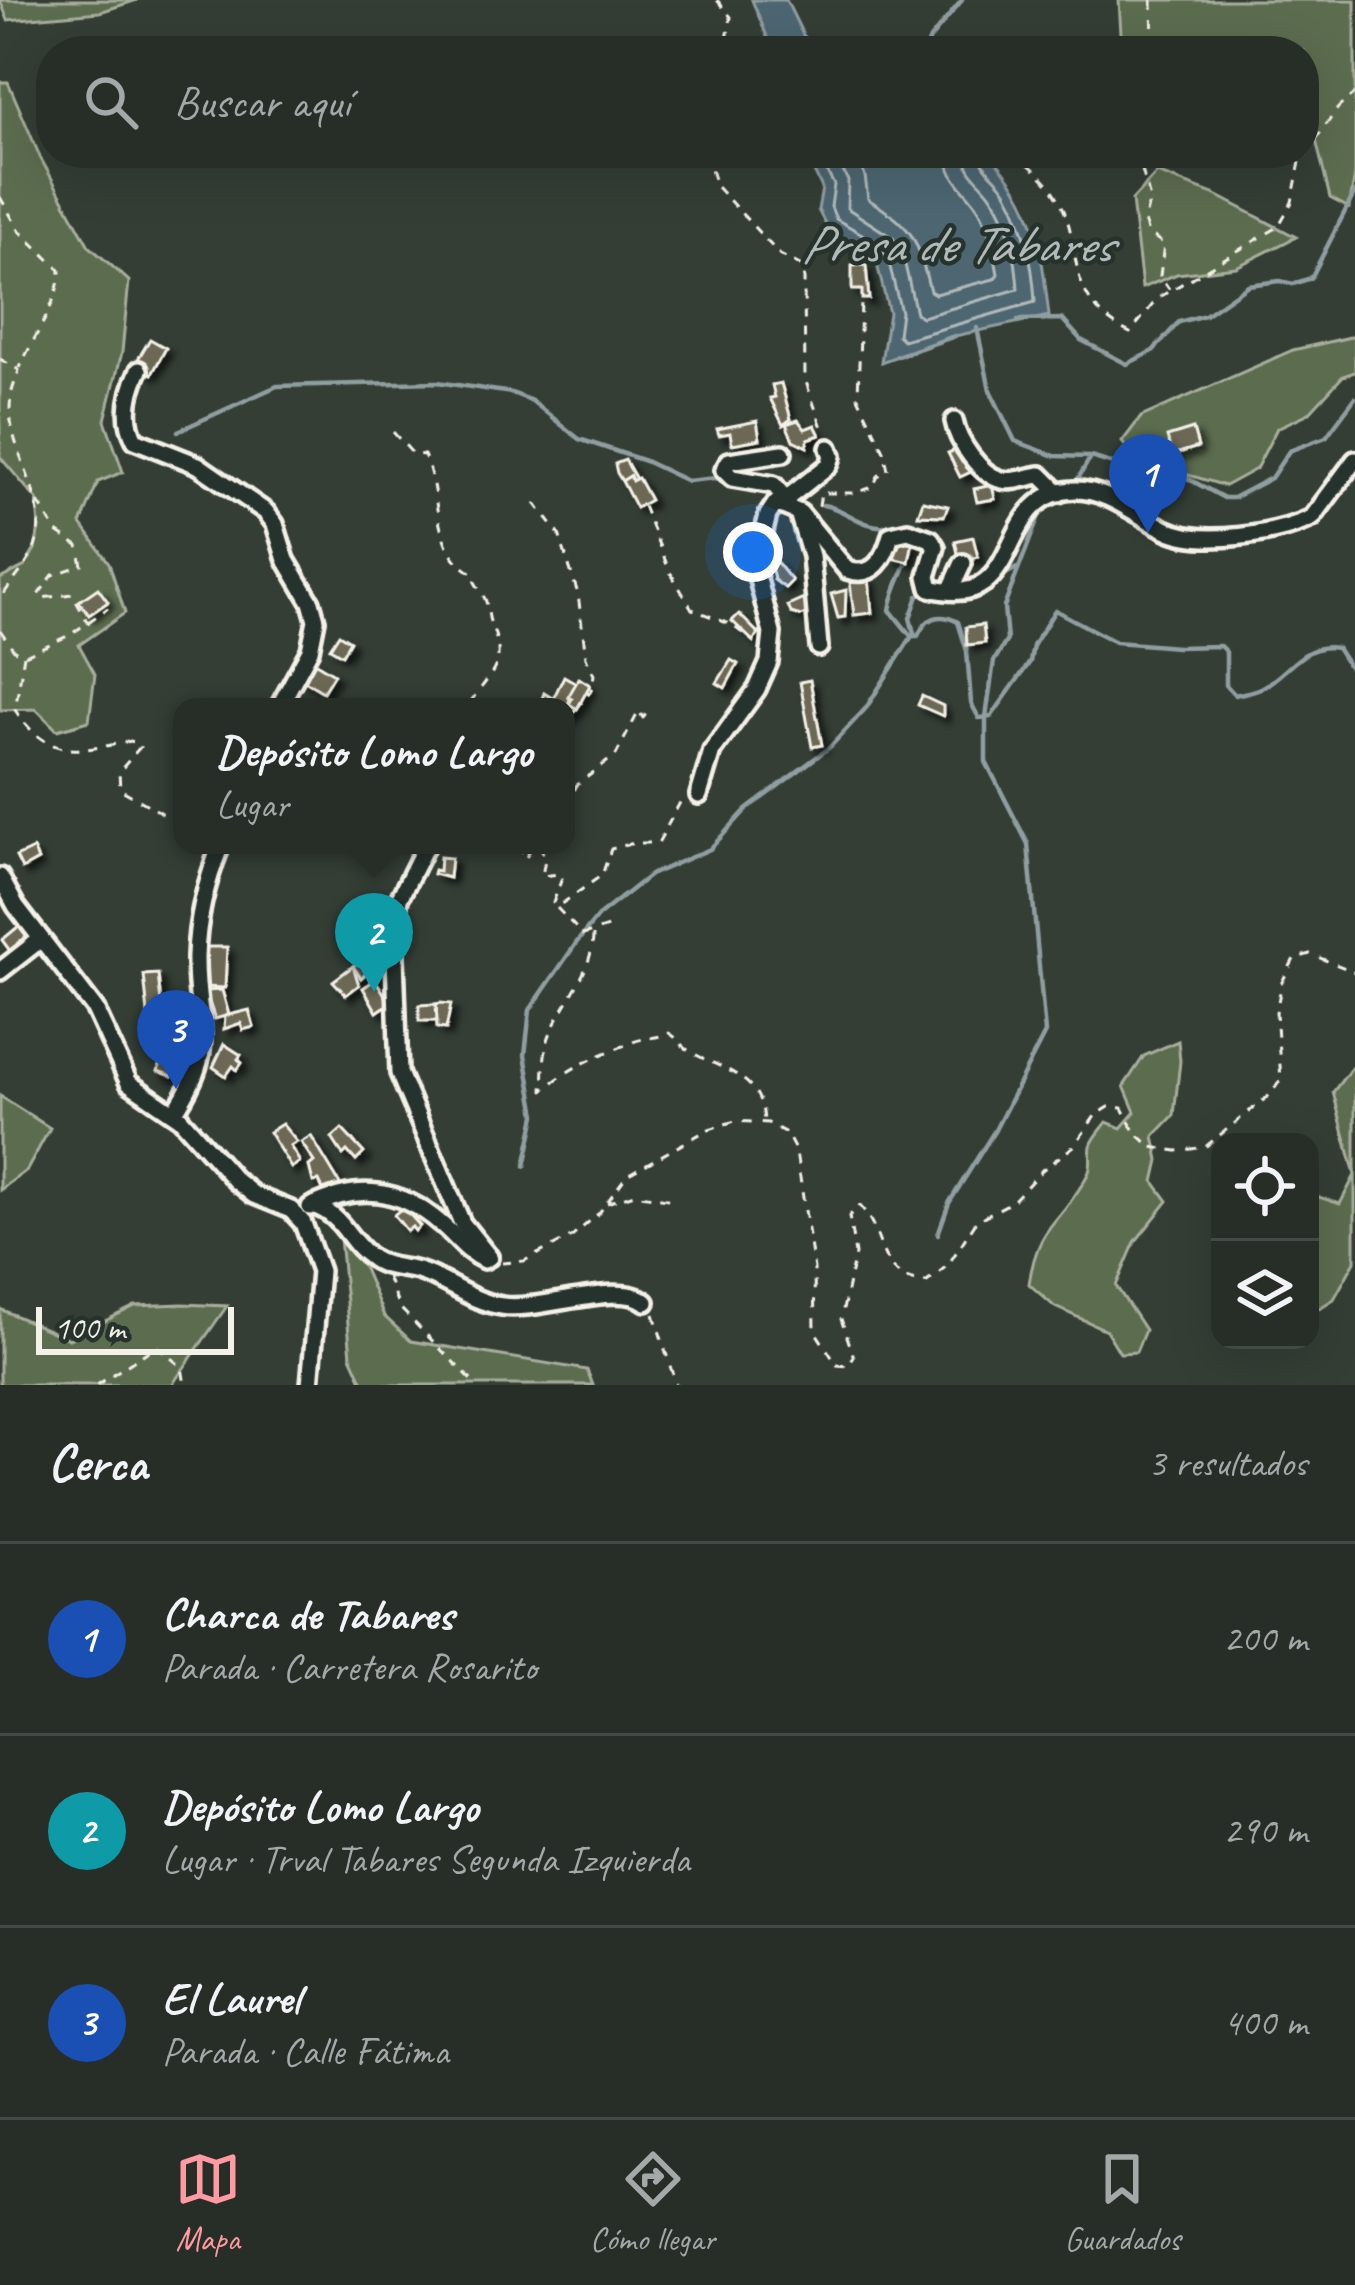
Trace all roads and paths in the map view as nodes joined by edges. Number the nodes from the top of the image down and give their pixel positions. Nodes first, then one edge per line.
1 (717, 0) edge
2 (1152, 0) edge
3 (728, 36) edge
4 (1153, 36) edge
5 (1355, 93) edge
6 (1319, 135) edge
7 (711, 168) edge
8 (1031, 168) edge
9 (1143, 168) edge
10 (1299, 168) edge
11 (0, 197) edge
12 (1170, 290) junction
13 (861, 301) dead end
14 (0, 359) edge
15 (19, 370) junction
16 (139, 370) dead end
17 (954, 422) dead end
18 (394, 431) dead end
19 (829, 448) joint
20 (783, 453) dead end
21 (1355, 460) edge
22 (1059, 493) junction
23 (38, 500) junction
24 (782, 500) junction
25 (535, 503) dead end
26 (643, 506) dead end
27 (819, 506) dead end
28 (800, 513) junction
29 (963, 563) dead end
30 (950, 591) junction
31 (0, 600) edge
32 (108, 608) dead end
33 (88, 624) junction
34 (0, 630) edge
35 (755, 643) dead end
36 (819, 647) dead end
37 (24, 655) junction
38 (284, 698) edge
39 (474, 698) edge
40 (650, 709) dead end
41 (575, 713) edge
42 (575, 789) edge
43 (690, 797) joint
44 (173, 810) edge
45 (218, 854) edge
46 (422, 854) edge
47 (544, 855) edge
48 (0, 877) edge
49 (556, 906) junction
50 (611, 926) dead end
51 (593, 935) junction
52 (41, 939) junction
53 (0, 971) edge
54 (1355, 971) edge
55 (174, 1112) junction
56 (764, 1122) junction
57 (674, 1199) dead end
58 (606, 1204) junction
59 (313, 1205) junction
60 (297, 1216) junction
61 (489, 1257) junction
62 (384, 1264) junction
63 (646, 1302) joint
64 (97, 1385) edge
65 (184, 1385) edge
66 (310, 1385) edge
67 (476, 1385) edge
68 (676, 1385) edge

1 - 3 path
2 - 4 path
5 - 6 path
7 - 19 path
8 - 12 path
9 - 12 path
10 - 12 path
11 - 15 path
13 - 27 path
14 - 15 path
15 - 23 path
16 - 38 street
17 - 22 street
18 - 39 path
19 - 24 street
20 - 24 street
21 - 22 street
22 - 30 street
23 - 31 path
23 - 33 path
24 - 28 street
24 - 43 street
25 - 41 path
26 - 35 path
28 - 30 street
28 - 36 street
29 - 30 street
32 - 33 path
33 - 37 path
34 - 37 path
37 - 44 path
40 - 42 path
43 - 49 path
45 - 55 street
46 - 61 street
47 - 49 path
48 - 52 street
49 - 51 path
50 - 51 path
51 - 56 path
52 - 53 street
52 - 55 street
54 - 56 path
55 - 60 street
56 - 58 path
57 - 58 path
58 - 61 path
59 - 60 street
59 - 61 street
59 - 62 street
60 - 66 street
62 - 63 street
62 - 67 path
63 - 68 path
64 - 65 path

